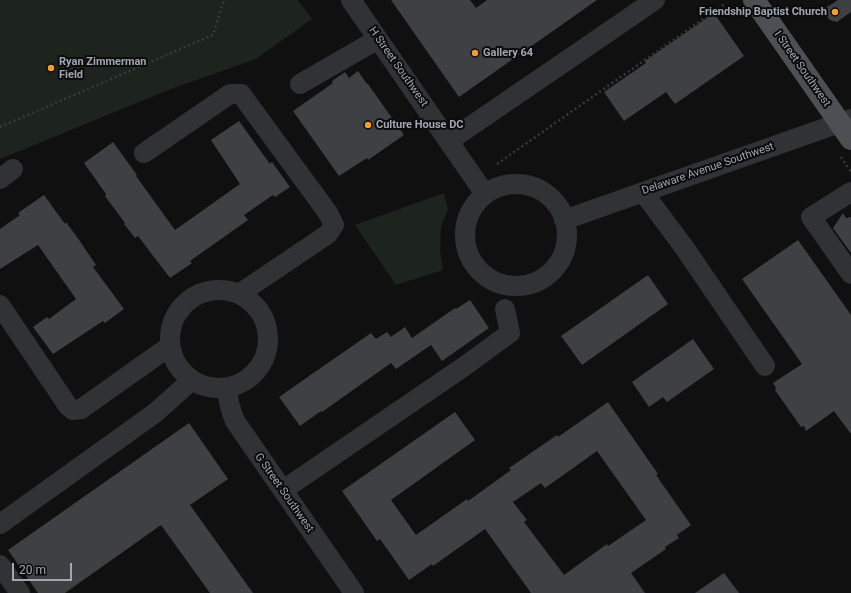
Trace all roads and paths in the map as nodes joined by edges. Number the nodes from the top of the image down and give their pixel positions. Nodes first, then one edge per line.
1 (224, 0) edge
2 (350, 0) edge
3 (655, 0) edge
4 (754, 0) edge
5 (726, 3) dead end
6 (378, 38) junction
7 (300, 84) dead end
8 (0, 127) edge
9 (847, 127) edge
10 (449, 141) junction
11 (144, 153) dead end
12 (497, 164) dead end
13 (847, 166) dead end
14 (851, 172) edge
15 (643, 192) junction
16 (851, 192) edge
17 (485, 194) junction
18 (564, 220) junction
19 (851, 274) edge
20 (240, 294) junction
21 (0, 305) edge
22 (505, 309) dead end
23 (170, 346) junction
24 (765, 366) dead end
25 (192, 380) junction
26 (228, 387) junction
27 (283, 490) junction
28 (0, 524) edge
29 (0, 565) edge
30 (20, 593) edge
31 (354, 593) edge

1 - 8 path
2 - 6 street, H Street Southwest
3 - 10 street
4 - 9 main road, I Street Southwest
5 - 12 path
6 - 7 street
6 - 10 street, H Street Southwest
9 - 15 street, Delaware Avenue Southwest
10 - 17 street, H Street Southwest
11 - 20 street
13 - 14 path
15 - 18 street, Delaware Avenue Southwest
15 - 24 street
16 - 19 street
17 - 18 street
17 - 18 street
20 - 23 street
20 - 26 street
21 - 23 street
22 - 27 street
23 - 25 street
25 - 26 street
25 - 28 street
26 - 27 street, G Street Southwest
27 - 31 street, G Street Southwest
29 - 30 street

